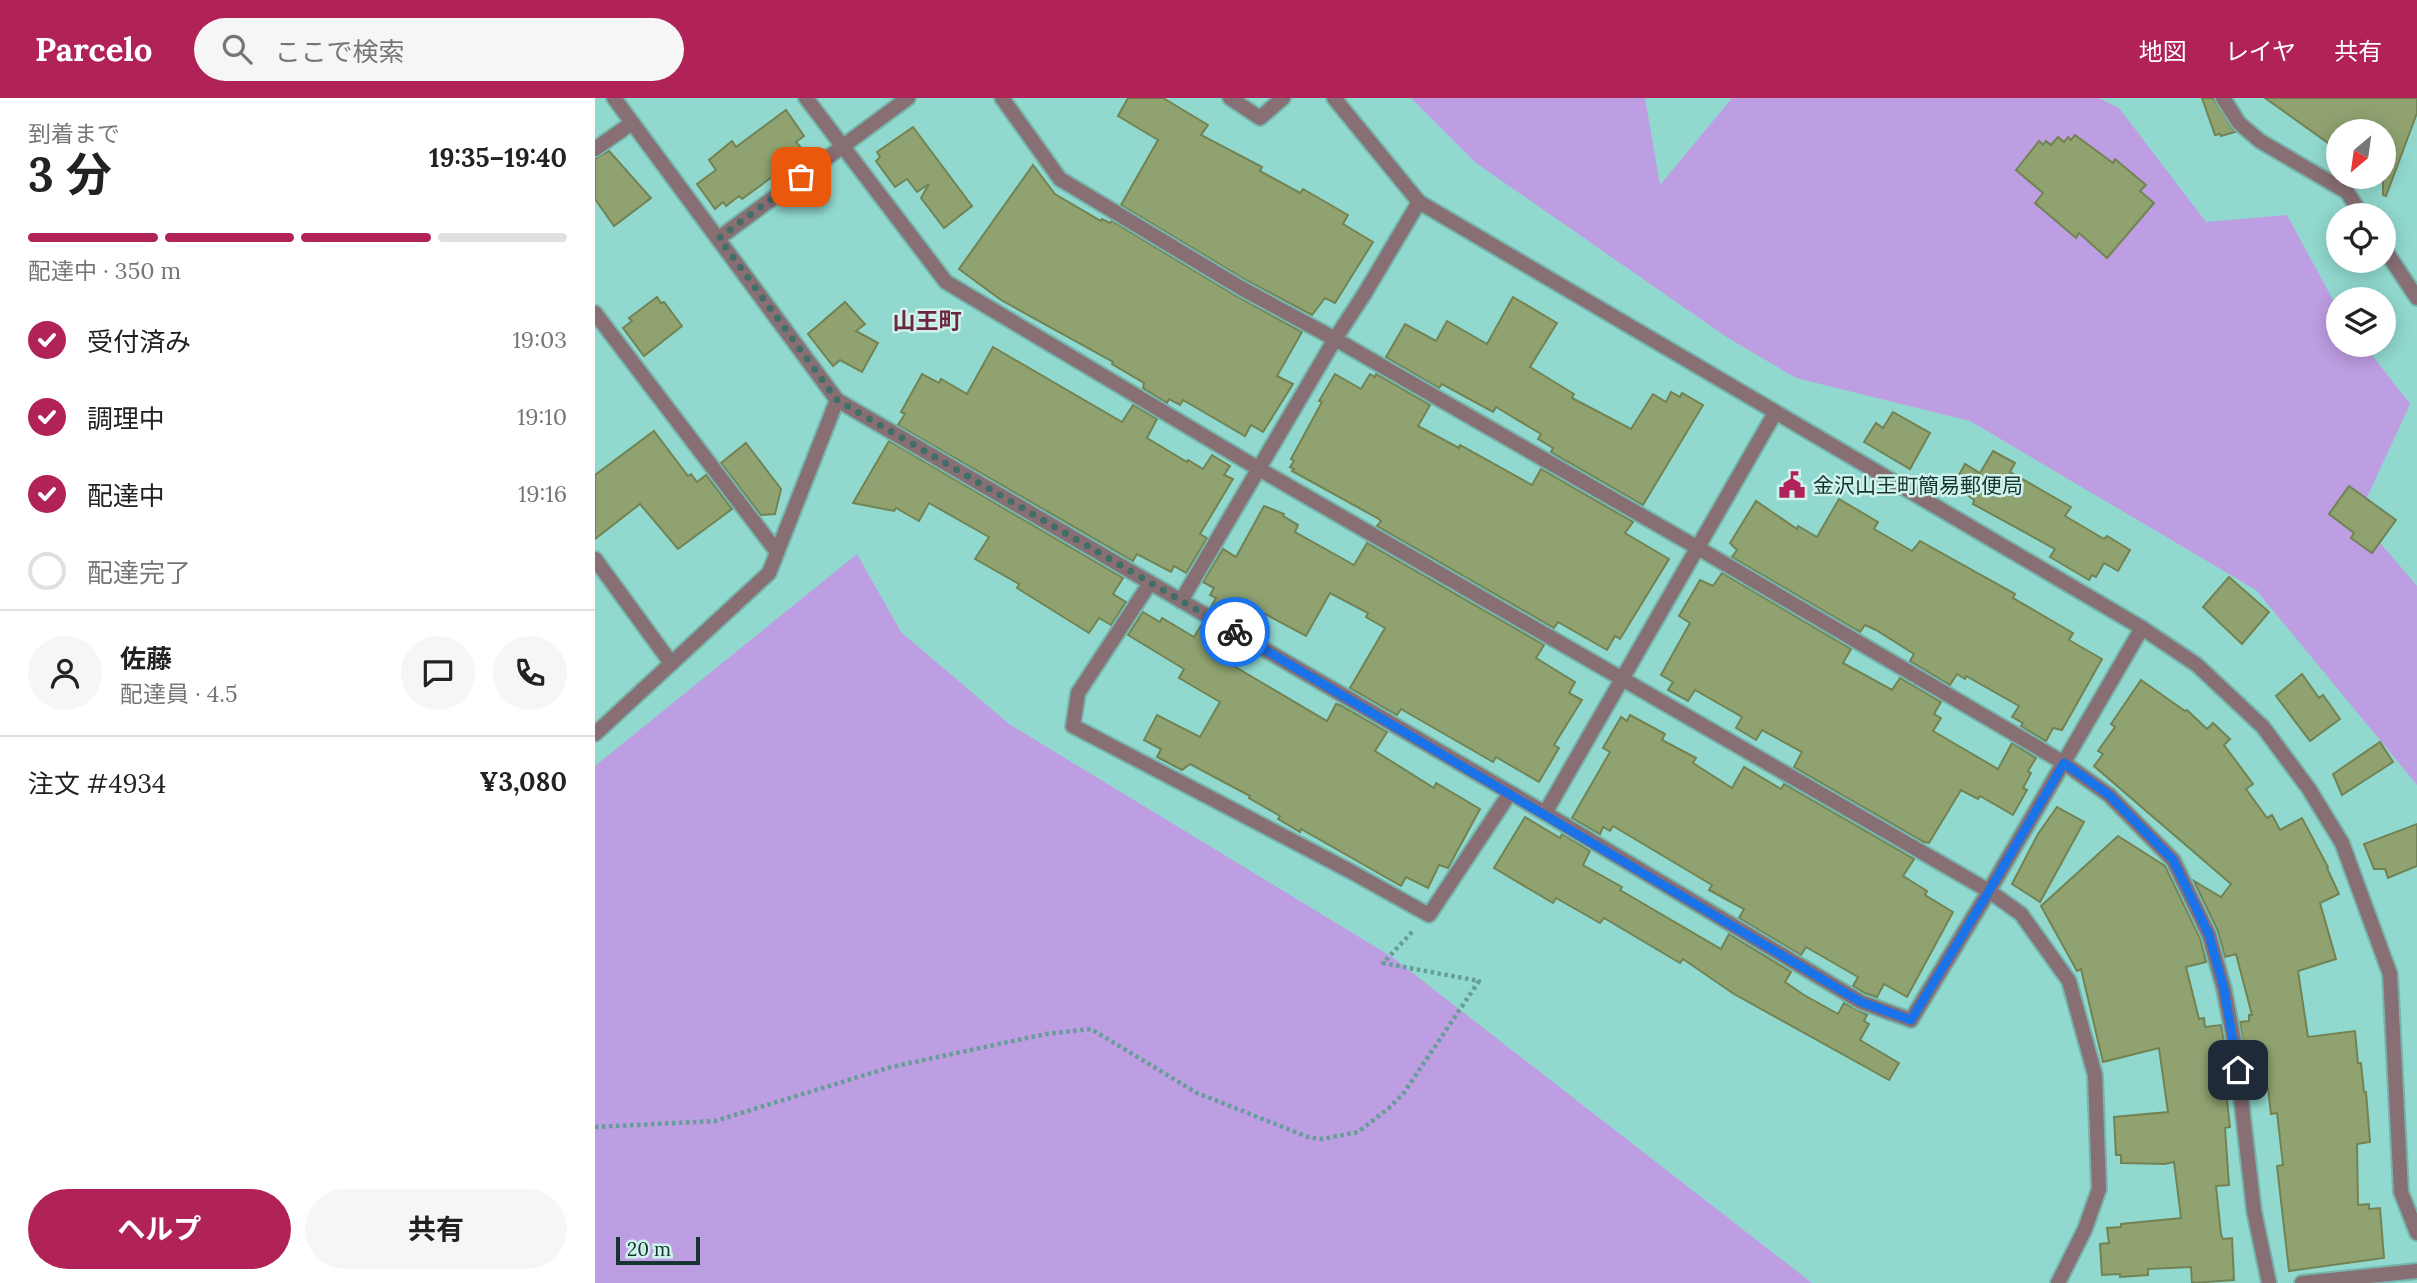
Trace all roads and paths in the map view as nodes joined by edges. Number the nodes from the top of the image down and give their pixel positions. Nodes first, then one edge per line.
1 (614, 98) edge
2 (806, 98) edge
3 (908, 98) edge
4 (1002, 98) edge
5 (1230, 98) edge
6 (1283, 98) edge
7 (1334, 98) edge
8 (2223, 98) edge
9 (632, 123) junction
10 (842, 147) junction
11 (595, 149) edge
12 (1419, 202) junction
13 (2354, 203) edge
14 (719, 238) junction
15 (2396, 266) edge
16 (2417, 298) edge
17 (595, 313) edge
18 (1335, 339) junction
19 (837, 400) junction
20 (1775, 414) junction
21 (1259, 469) junction
22 (1697, 548) junction
23 (777, 552) junction
24 (595, 559) edge
25 (1150, 583) junction
26 (1181, 601) junction
27 (2143, 628) junction
28 (671, 663) junction
29 (1623, 678) junction
30 (595, 734) edge
31 (2064, 763) junction
32 (1510, 793) junction
33 (1545, 813) junction
34 (1989, 891) junction
35 (1429, 915) junction
36 (595, 1127) edge
37 (2417, 1233) edge
38 (2417, 1271) edge
39 (2058, 1283) edge
40 (2269, 1283) edge
41 (2302, 1283) edge

1 - 9 street
2 - 10 street
3 - 10 street
4 - 18 street
5 - 6 street
7 - 12 street
8 - 13 street
9 - 11 street
9 - 14 street
10 - 14 street
10 - 21 street
12 - 18 street
12 - 20 street
14 - 19 street
15 - 16 street
17 - 23 street
18 - 21 street
18 - 22 street
19 - 23 street
19 - 25 street
20 - 22 street
20 - 27 street
21 - 26 street
21 - 29 street
22 - 29 street
22 - 31 street
23 - 28 street
24 - 28 street
25 - 26 street
25 - 35 street
26 - 32 street
27 - 31 street
27 - 37 street
28 - 30 street
29 - 33 street
29 - 34 street
31 - 34 street
31 - 40 street
32 - 33 street
32 - 35 street
33 - 34 street
34 - 39 street
35 - 36 path
38 - 41 street

